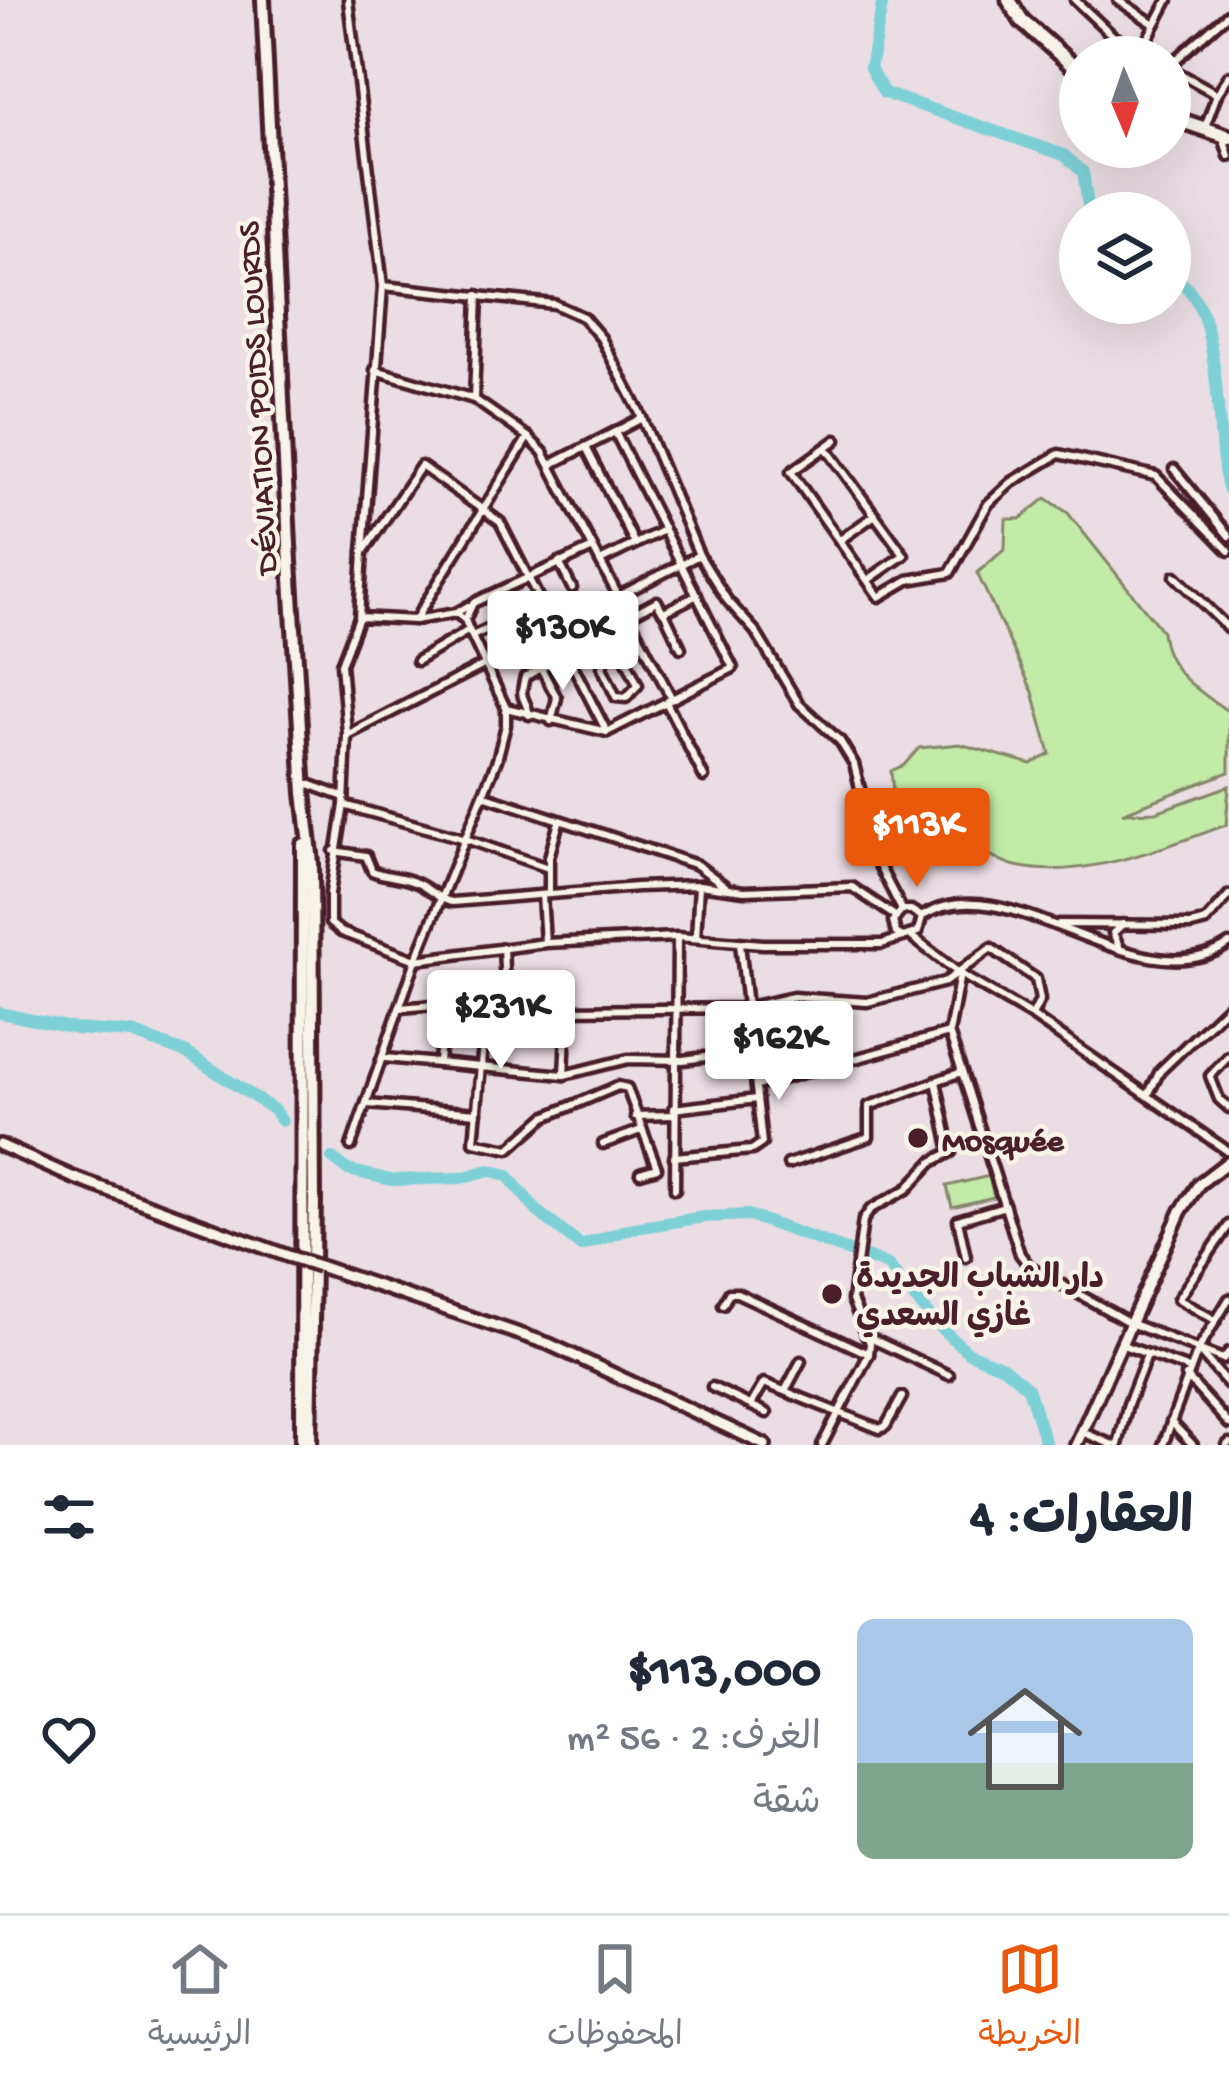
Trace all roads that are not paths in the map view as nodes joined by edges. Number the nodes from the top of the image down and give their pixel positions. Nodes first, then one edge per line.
1 (263, 0) edge
2 (348, 0) edge
3 (1009, 0) edge
4 (1075, 0) edge
5 (1118, 0) edge
6 (1168, 0) edge
7 (1229, 13) edge
8 (1154, 23) junction
9 (1113, 36) edge
10 (1150, 36) edge
11 (1191, 48) edge
12 (1059, 54) edge
13 (1229, 76) edge
14 (1191, 79) edge
15 (1217, 94) junction
16 (1191, 124) edge
17 (1204, 128) junction
18 (1226, 136) edge
19 (1229, 156) edge
20 (383, 286) junction
21 (478, 295) junction
22 (375, 370) junction
23 (474, 398) junction
24 (642, 418) junction
25 (615, 432) junction
26 (528, 436) junction
27 (836, 440) dead end
28 (586, 447) junction
29 (826, 448) junction
30 (550, 465) junction
31 (1174, 470) dead end
32 (484, 508) junction
33 (875, 515) junction
34 (664, 530) junction
35 (1229, 536) edge
36 (840, 540) junction
37 (635, 544) junction
38 (593, 548) junction
39 (1229, 551) edge
40 (362, 552) junction
41 (699, 555) junction
42 (600, 561) junction
43 (559, 562) junction
44 (680, 564) junction
45 (1175, 576) dead end
46 (526, 577) junction
47 (868, 580) junction
48 (572, 588) dead end
49 (697, 595) junction
50 (617, 596) junction
51 (473, 603) junction
52 (541, 605) junction
53 (664, 612) junction
54 (455, 613) junction
55 (359, 617) junction
56 (415, 620) junction
57 (465, 620) junction
58 (630, 620) junction
59 (553, 629) junction
60 (1229, 629) edge
61 (471, 633) junction
62 (606, 636) junction
63 (681, 648) dead end
64 (614, 653) junction
65 (567, 654) junction
66 (416, 661) dead end
67 (486, 662) junction
68 (541, 668) junction
69 (669, 700) junction
70 (506, 708) junction
71 (529, 716) junction
72 (551, 721) junction
73 (607, 732) junction
74 (347, 735) junction
75 (704, 777) dead end
76 (303, 788) junction
77 (483, 795) junction
78 (344, 801) junction
79 (559, 822) junction
80 (466, 838) junction
81 (334, 851) junction
82 (548, 868) junction
83 (699, 885) junction
84 (728, 889) junction
85 (546, 895) junction
86 (1229, 895) edge
87 (441, 901) junction
88 (898, 913) junction
89 (922, 917) junction
90 (1053, 924) junction
91 (1123, 924) junction
92 (676, 937) junction
93 (908, 937) junction
94 (696, 938) junction
95 (545, 943) junction
96 (740, 943) junction
97 (1229, 944) edge
98 (503, 949) junction
99 (1120, 949) junction
100 (416, 960) junction
101 (960, 974) junction
102 (487, 1000) junction
103 (443, 1004) junction
104 (1229, 1005) edge
105 (400, 1008) junction
106 (744, 1008) junction
107 (676, 1011) junction
108 (1032, 1016) junction
109 (950, 1033) junction
110 (749, 1051) junction
111 (1229, 1056) edge
112 (385, 1058) junction
113 (674, 1060) junction
114 (439, 1063) junction
115 (480, 1067) junction
116 (962, 1072) junction
117 (564, 1076) junction
118 (936, 1081) junction
119 (756, 1086) junction
120 (1148, 1097) junction
121 (757, 1099) junction
122 (367, 1104) junction
123 (1229, 1108) edge
124 (673, 1112) junction
125 (477, 1113) junction
126 (635, 1116) junction
127 (641, 1130) junction
128 (603, 1144) dead end
129 (0, 1145) edge
130 (351, 1146) dead end
131 (1229, 1151) edge
132 (674, 1157) junction
133 (1229, 1161) edge
134 (788, 1164) dead end
135 (640, 1173) dead end
136 (675, 1189) dead end
137 (1005, 1206) junction
138 (1229, 1225) edge
139 (966, 1257) dead end
140 (1229, 1299) edge
141 (723, 1305) dead end
142 (1215, 1320) junction
143 (1130, 1323) junction
144 (866, 1336) junction
145 (1120, 1344) junction
146 (1198, 1350) junction
147 (1229, 1352) edge
148 (868, 1354) junction
149 (1147, 1355) junction
150 (801, 1360) dead end
151 (1187, 1372) junction
152 (950, 1375) dead end
153 (1229, 1385) edge
154 (712, 1387) dead end
155 (785, 1391) junction
156 (902, 1397) dead end
157 (751, 1405) junction
158 (767, 1413) dead end
159 (838, 1413) junction
160 (1171, 1422) junction
161 (1229, 1424) edge
162 (1082, 1432) junction
163 (306, 1445) edge
164 (765, 1445) edge
165 (822, 1445) edge
166 (1076, 1445) edge
167 (1115, 1445) edge
168 (1163, 1445) edge
169 (1193, 1445) edge

1 - 76 main road, DÉVIATION POIDS LOURDS
2 - 20 street
3 - 12 highway
4 - 9 street
5 - 8 street
6 - 8 street
7 - 11 street
8 - 10 street
13 - 15 street
14 - 15 street
15 - 17 street
16 - 17 highway
17 - 18 highway
18 - 19 street
20 - 21 street
20 - 22 street
21 - 23 street
21 - 24 street
22 - 23 street
22 - 40 street
23 - 26 street
24 - 25 street
24 - 41 street
25 - 28 street
25 - 34 street
26 - 30 street
26 - 32 street
27 - 29 street
28 - 30 street
28 - 37 street
29 - 33 street
29 - 36 street
30 - 38 street
31 - 35 street
32 - 40 street
32 - 46 street
32 - 56 street
33 - 36 street
33 - 47 street
34 - 37 street
34 - 44 street
36 - 47 street
37 - 42 street
38 - 42 street
38 - 43 street
39 - 47 street
40 - 55 street
41 - 44 street
41 - 88 street
42 - 50 street
43 - 46 street
43 - 48 street
44 - 49 street
44 - 50 street
45 - 60 street
46 - 51 street
46 - 52 street
49 - 53 street
49 - 69 street
50 - 58 street
50 - 59 street
51 - 54 street
51 - 57 street
52 - 59 street
52 - 61 street
53 - 58 street
53 - 63 street
54 - 56 street
54 - 57 street
55 - 56 street
55 - 74 street
57 - 61 street
58 - 62 street
58 - 69 street
59 - 65 street
59 - 67 street
61 - 66 street
61 - 67 street
62 - 64 street
62 - 65 street
64 - 64 street
65 - 68 street
65 - 73 street
67 - 70 street
67 - 74 street
68 - 71 street
68 - 72 street
69 - 73 street
69 - 75 street
70 - 71 street
70 - 77 street
71 - 72 street
72 - 73 street
74 - 78 street
76 - 78 street
76 - 163 main road, DÉVIATION POIDS LOURDS
77 - 79 street
77 - 80 street
78 - 80 street
78 - 81 street
79 - 82 street
79 - 84 street
80 - 82 street
80 - 87 street
81 - 87 street
81 - 100 street
82 - 85 street
83 - 84 street
83 - 85 street
83 - 94 street
84 - 88 street
85 - 87 street
85 - 95 street
86 - 91 street
87 - 100 street
88 - 89 street
88 - 93 street
89 - 90 street
89 - 93 street
90 - 91 street
90 - 99 street
91 - 99 street
92 - 94 street
92 - 95 street
92 - 107 street
93 - 96 street
93 - 101 street
94 - 96 street
95 - 98 street
96 - 106 street
97 - 99 street
98 - 100 street
98 - 102 street
100 - 105 street
101 - 106 street
101 - 108 street
101 - 108 street
101 - 109 street
102 - 103 street
102 - 115 street
103 - 105 street
103 - 114 street
104 - 120 street
105 - 112 street
106 - 107 street
106 - 110 street
107 - 113 street
107 - 117 street
108 - 120 street
109 - 116 street
109 - 119 street
110 - 113 street
110 - 119 street
111 - 123 street
112 - 114 street
112 - 122 street
113 - 117 street
113 - 124 street
114 - 115 street
115 - 117 street
115 - 125 street
116 - 118 street
116 - 137 street
118 - 134 street
118 - 144 street
119 - 121 street
120 - 131 street
121 - 124 street
121 - 132 street
122 - 125 street
122 - 130 street
124 - 126 street
124 - 132 street
125 - 126 street
126 - 127 street
127 - 128 street
127 - 135 street
129 - 164 main road, bridge
132 - 136 street
133 - 143 main road
137 - 139 street
137 - 143 street
138 - 142 street
140 - 142 street
141 - 148 street
142 - 146 street
143 - 145 main road
143 - 146 street
144 - 148 street
144 - 152 street
145 - 149 street
145 - 162 main road
146 - 147 street
146 - 151 street
146 - 153 street
148 - 159 street
149 - 151 street
149 - 167 street
150 - 155 street
151 - 160 street
151 - 161 street
154 - 157 street
155 - 157 street
155 - 159 street
156 - 159 street
157 - 158 street
159 - 165 street
160 - 168 street
160 - 169 street
162 - 166 main road
162 - 167 street

